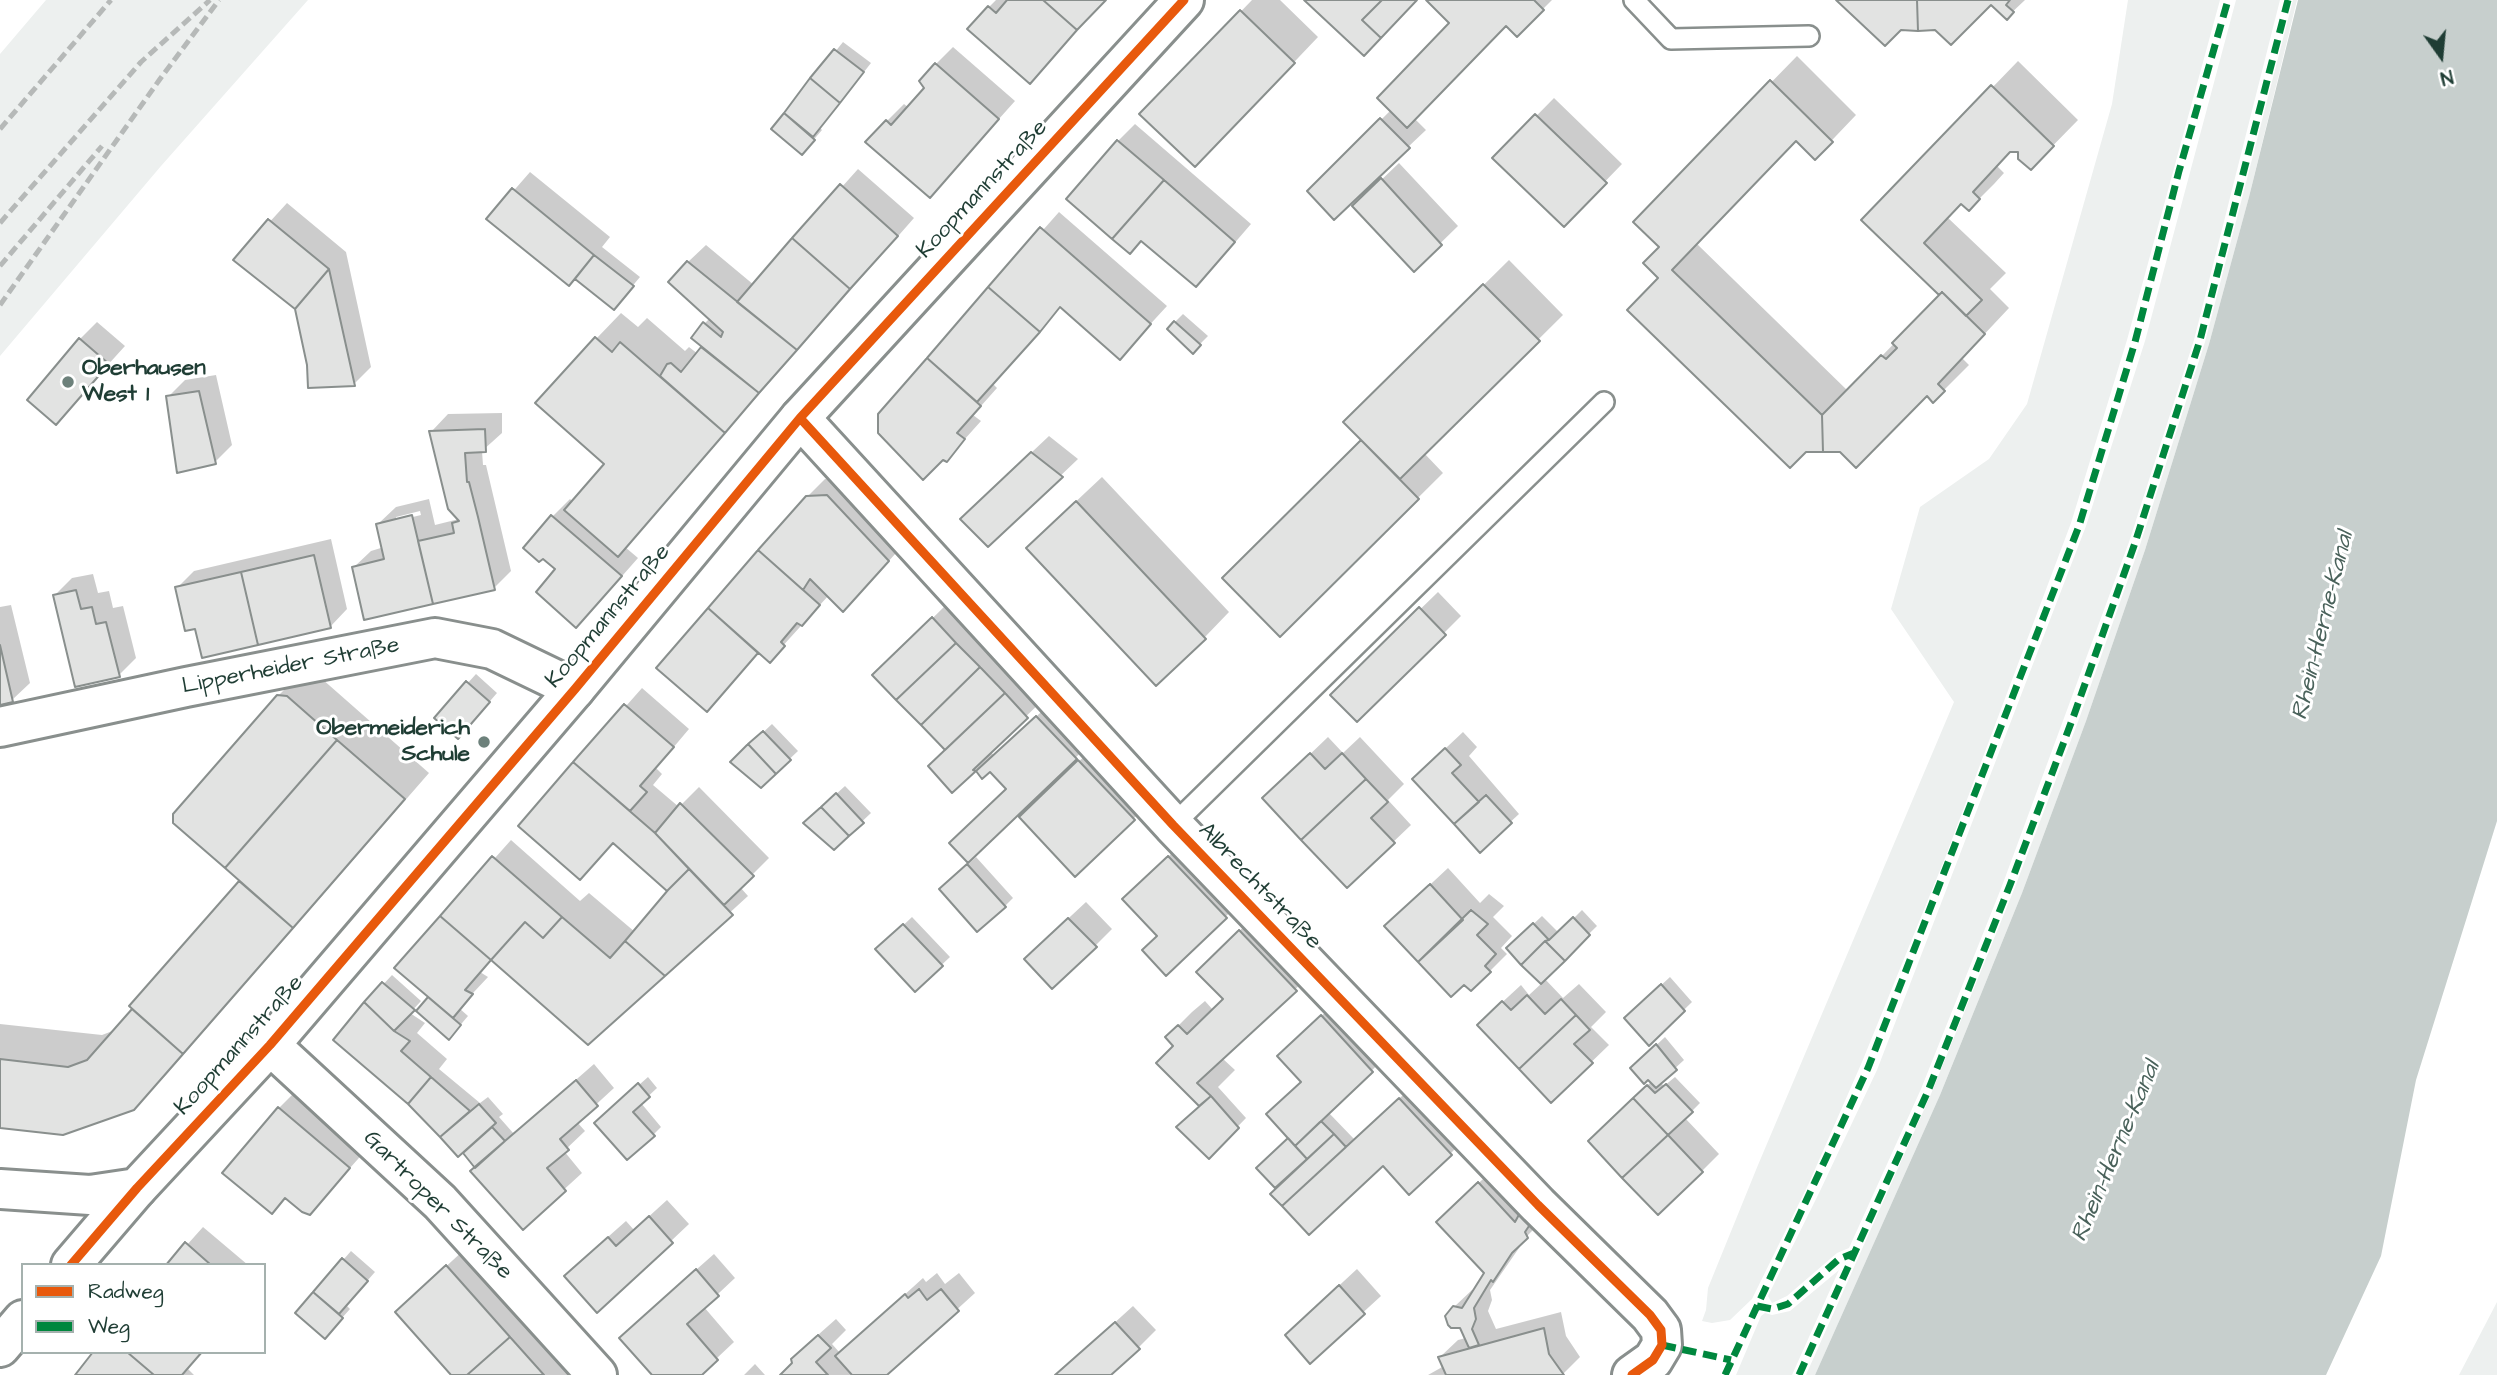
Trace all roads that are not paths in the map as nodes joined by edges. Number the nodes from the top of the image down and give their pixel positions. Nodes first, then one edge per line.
1 (1184, 0) edge
2 (1634, 0) edge
3 (1809, 36) dead end
4 (1604, 402) dead end
5 (800, 418) junction
6 (575, 689) junction
7 (0, 727) edge
8 (1172, 825) junction
9 (270, 1045) junction
10 (137, 1188) junction
11 (0, 1189) edge
12 (73, 1263) edge
13 (21, 1322) edge
14 (0, 1347) edge
15 (597, 1375) edge
16 (1632, 1375) edge

1 - 5 street, Koopmannstraße
2 - 3 lane
4 - 8 lane, Albrechtstraße
5 - 6 street, Koopmannstraße
5 - 8 street, Albrechtstraße
6 - 7 street, Lipperheider Straße
6 - 9 street, Koopmannstraße
8 - 16 street, Albrechtstraße
9 - 10 street, Koopmannstraße
9 - 15 street, Gartroper Straße
10 - 11 street
10 - 12 street, Koopmannstraße
13 - 14 street

